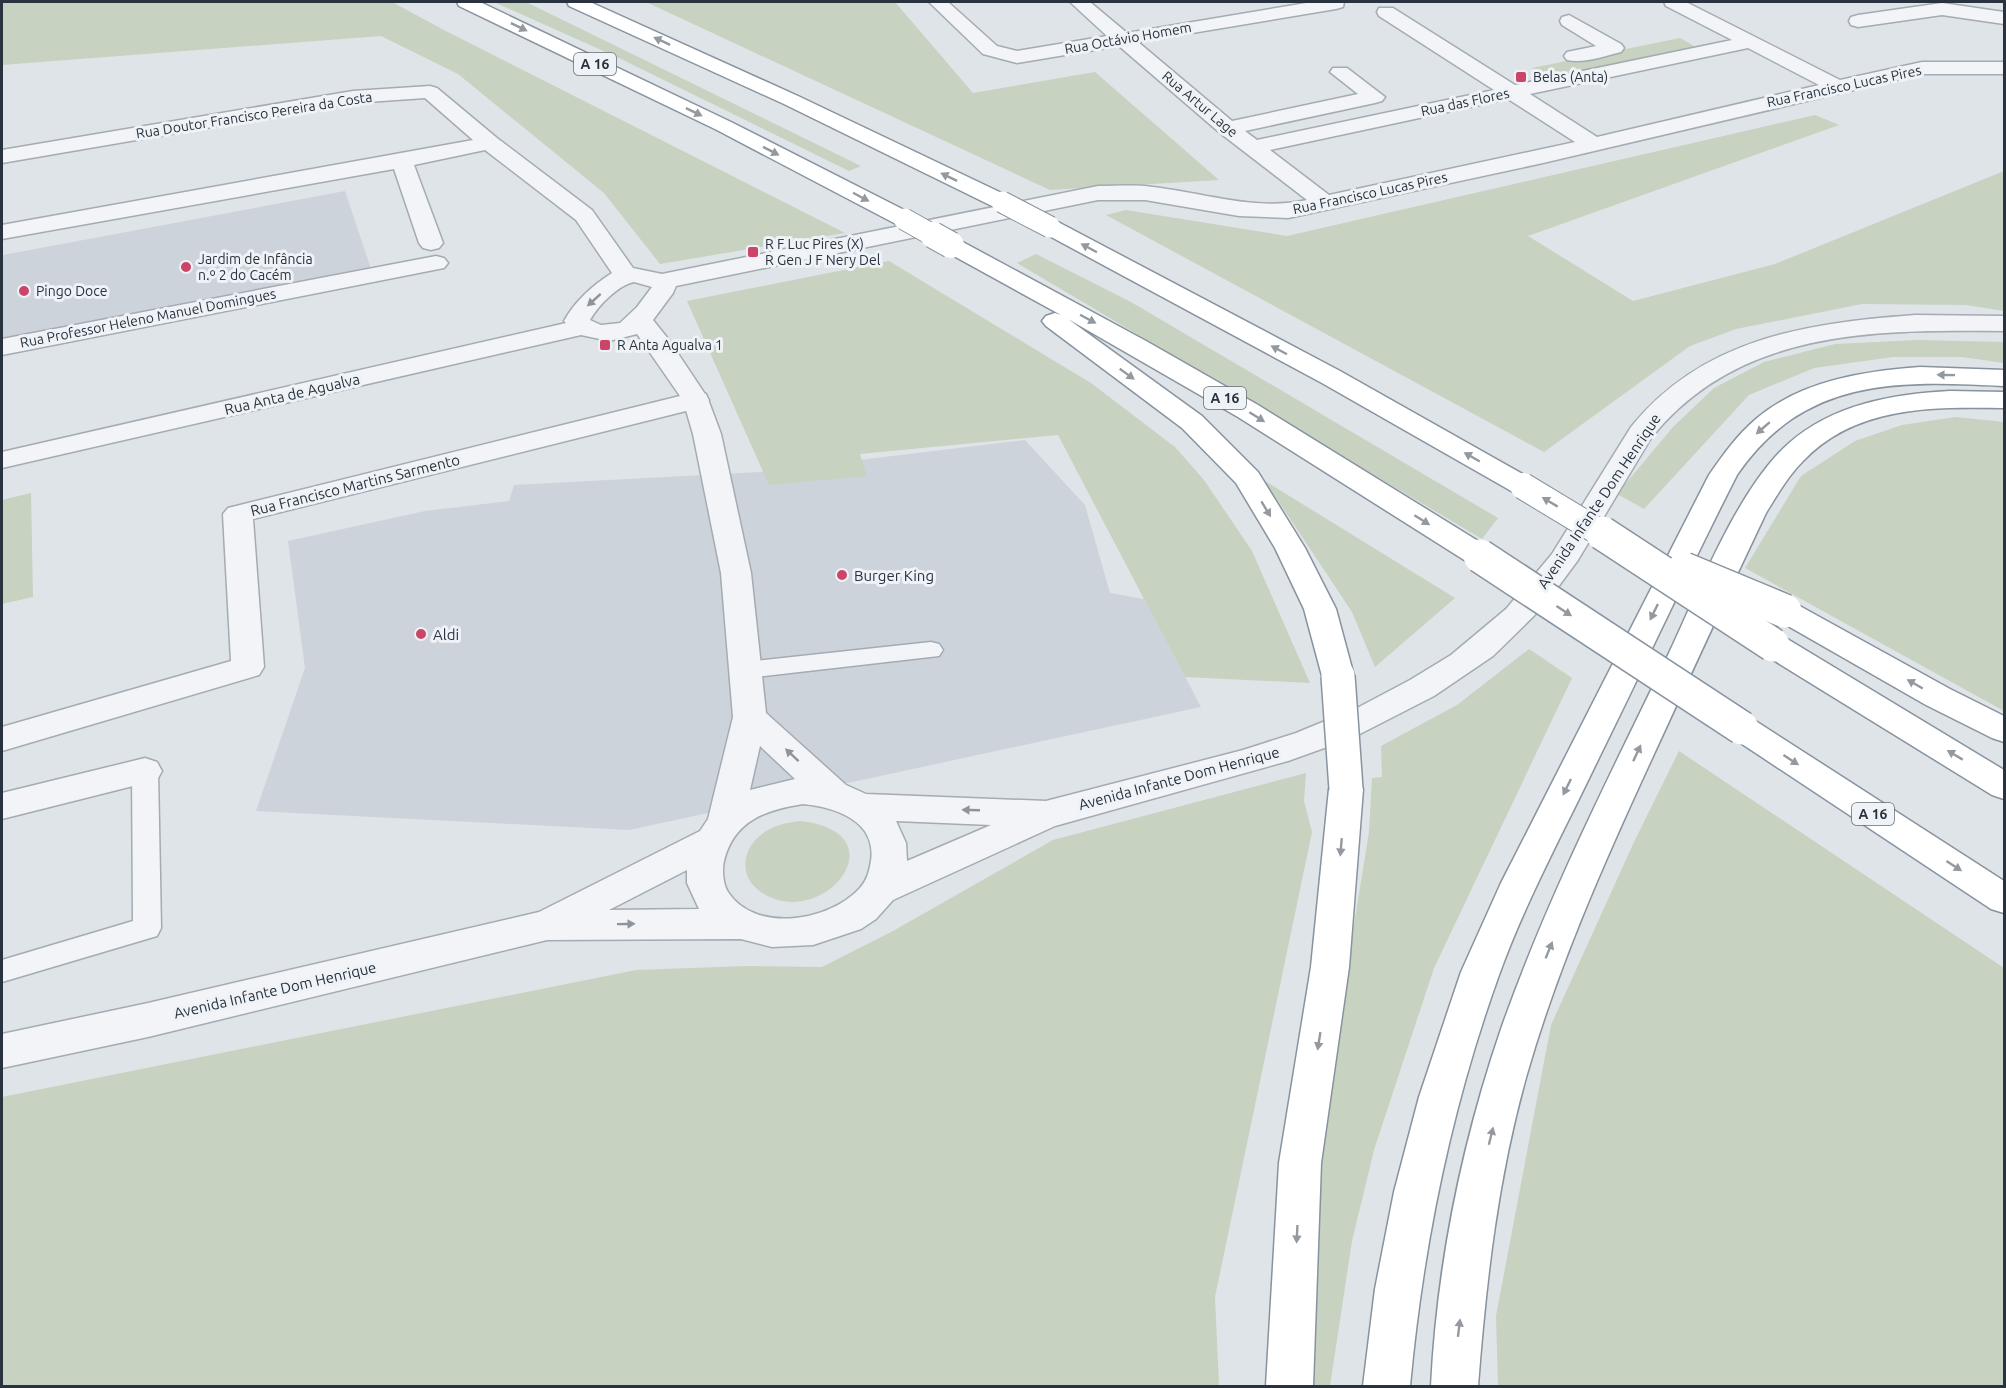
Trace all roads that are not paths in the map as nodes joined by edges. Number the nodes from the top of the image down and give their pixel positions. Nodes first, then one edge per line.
1 (466, 2) edge
2 (576, 2) edge
3 (938, 2) edge
4 (1079, 2) edge
5 (1336, 2) edge
6 (1673, 2) edge
7 (1408, 3) dead end
8 (1371, 11) junction
9 (2004, 18) edge
10 (1569, 21) dead end
11 (1858, 21) dead end
12 (1122, 39) junction
13 (1749, 42) junction
14 (1560, 59) dead end
15 (2004, 68) edge
16 (1506, 69) dead end
17 (1340, 72) dead end
18 (1484, 74) junction
19 (1837, 86) junction
20 (1513, 92) junction
21 (1228, 128) junction
22 (489, 143) junction
23 (1593, 144) junction
24 (1252, 147) junction
25 (2, 156) edge
26 (402, 161) junction
27 (1324, 202) junction
28 (2, 232) edge
29 (957, 249) junction
30 (626, 276) junction
31 (662, 281) junction
32 (638, 318) junction
33 (2004, 324) edge
34 (582, 327) junction
35 (2, 347) edge
36 (2004, 378) edge
37 (696, 400) junction
38 (2004, 400) edge
39 (2, 460) edge
40 (1613, 540) junction
41 (931, 650) dead end
42 (746, 670) junction
43 (750, 717) junction
44 (2004, 730) edge
45 (2, 739) edge
46 (145, 771) joint
47 (2004, 786) edge
48 (847, 800) junction
49 (2, 806) edge
50 (1050, 813) junction
51 (718, 832) junction
52 (880, 890) junction
53 (2004, 899) edge
54 (741, 924) junction
55 (546, 925) junction
56 (2, 970) edge
57 (2, 1051) edge
58 (1289, 1386) edge
59 (1386, 1386) edge
60 (1454, 1386) edge

1 -> 29 highway, A 16, bridge
40 -> 2 highway, bridge
3 - 12 street, Rua Octávio Homem
4 - 12 street, Rua Artur Lage
5 - 8 street, Rua Octávio Homem
5 - 12 street, Rua Octávio Homem
6 - 13 street
7 - 8 street
8 - 18 street, Rua Octávio Homem
9 - 11 street
10 - 14 street
12 - 21 street, Rua Artur Lage
13 - 19 street
13 - 20 street, Rua das Flores
15 - 19 street, Rua Francisco Lucas Pires
16 - 18 street
17 - 21 street
18 - 20 street, Rua Octávio Homem
19 - 23 street, Rua Francisco Lucas Pires
20 - 23 street, Rua Octávio Homem
20 - 24 street, Rua das Flores
21 - 24 street, Rua Artur Lage
22 - 25 street, Rua Doutor Francisco Pereira da Costa
22 - 26 street
22 - 30 street, Rua Doutor Francisco Pereira da Costa
23 - 27 street, Rua Francisco Lucas Pires
24 - 27 street, Rua Artur Lage
26 - 28 street
26 - 35 street, Rua Professor Heleno Manuel Domingues
27 - 31 street, Rua Francisco Lucas Pires
29 -> 53 highway, A 16, bridge
29 -> 58 highway, bridge
30 - 31 street
30 -> 34 street
31 - 32 street
32 - 34 street
32 - 37 street
33 - 50 street, Avenida Infante Dom Henrique
34 - 39 street, Rua Anta de Agualva
36 -> 59 highway
37 - 42 street
37 - 45 street, Rua Francisco Martins Sarmento
60 -> 38 highway
44 -> 40 highway, bridge
47 -> 40 highway, bridge
41 - 42 lane
42 - 43 street
48 -> 43 street
43 - 51 street
46 - 49 street
46 - 56 lane
50 -> 48 street, Avenida Infante Dom Henrique
48 - 51 street
48 - 52 street
50 - 52 street, Avenida Infante Dom Henrique
51 - 54 street
51 - 55 street, Avenida Infante Dom Henrique
52 - 54 street
55 -> 54 street, Avenida Infante Dom Henrique
55 - 57 street, Avenida Infante Dom Henrique

